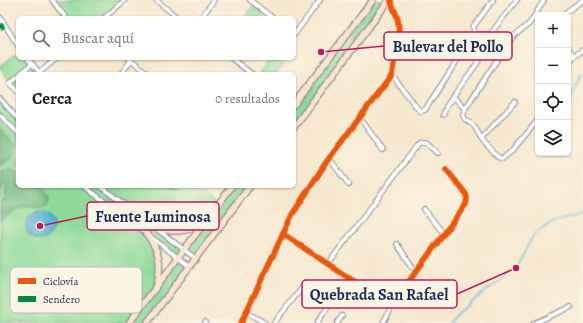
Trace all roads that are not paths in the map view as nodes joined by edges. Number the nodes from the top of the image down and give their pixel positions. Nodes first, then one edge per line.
1 (52, 0) edge
2 (125, 0) edge
3 (156, 0) edge
4 (214, 0) edge
5 (250, 0) edge
6 (320, 0) edge
7 (373, 0) edge
8 (390, 0) edge
9 (493, 0) edge
10 (517, 0) edge
11 (544, 0) edge
12 (583, 0) edge
13 (381, 10) junction
14 (395, 11) junction
15 (566, 12) edge
16 (64, 16) edge
17 (106, 16) edge
18 (176, 16) edge
19 (202, 16) edge
20 (270, 16) edge
21 (0, 17) edge
22 (4, 25) junction
23 (0, 28) edge
24 (296, 31) edge
25 (475, 34) junction
26 (490, 34) junction
27 (16, 43) edge
28 (583, 50) edge
29 (571, 52) edge
30 (574, 56) junction
31 (29, 60) edge
32 (55, 60) edge
33 (129, 60) edge
34 (131, 60) edge
35 (234, 60) edge
36 (571, 60) edge
37 (32, 64) junction
38 (22, 72) edge
39 (38, 72) edge
40 (40, 72) edge
41 (122, 72) edge
42 (146, 72) edge
43 (249, 72) edge
44 (392, 75) junction
45 (16, 78) edge
46 (16, 89) edge
47 (453, 96) junction
48 (0, 99) edge
49 (296, 101) edge
50 (515, 102) dead end
51 (465, 109) junction
52 (443, 114) dead end
53 (0, 115) edge
54 (16, 117) edge
55 (360, 118) junction
56 (296, 124) edge
57 (535, 124) edge
58 (16, 131) edge
59 (480, 139) junction
60 (382, 150) dead end
61 (438, 153) dead end
62 (329, 158) junction
63 (446, 169) dead end
64 (349, 185) dead end
65 (87, 188) edge
66 (103, 188) edge
67 (231, 188) edge
68 (248, 188) edge
69 (424, 209) dead end
70 (209, 217) junction
71 (152, 226) junction
72 (146, 233) junction
73 (283, 234) junction
74 (444, 234) junction
75 (397, 244) dead end
76 (184, 250) junction
77 (178, 258) junction
78 (196, 258) junction
79 (328, 264) junction
80 (190, 266) junction
81 (416, 272) junction
82 (306, 283) dead end
83 (156, 288) junction
84 (390, 300) junction
85 (142, 306) edge
86 (327, 308) dead end
87 (571, 308) dead end
88 (246, 312) junction
89 (137, 313) edge
90 (342, 316) dead end
91 (129, 323) edge
92 (147, 323) edge
93 (241, 323) edge
94 (265, 323) edge
95 (274, 323) edge
96 (317, 323) edge
97 (338, 323) edge
98 (383, 323) edge
99 (534, 323) edge

1 - 16 street
2 - 17 street
3 - 18 street
4 - 19 street
5 - 20 street
6 - 24 street
7 - 49 main road
8 - 13 main road
8 - 14 street
9 - 25 street
10 - 26 street
11 - 51 street
12 - 15 street
13 - 14 street
13 - 56 main road
14 - 44 street
21 - 22 street
22 - 23 street
22 - 27 street
25 - 26 street
25 - 44 street
26 - 47 street
28 - 30 street
29 - 30 street
30 - 36 street
31 - 37 street
32 - 40 street
33 - 41 street
34 - 42 street
35 - 43 street
37 - 38 street
37 - 39 street
44 - 55 street
45 - 46 street
47 - 51 street
47 - 52 street
48 - 54 street
50 - 59 street
51 - 59 street
53 - 58 street
55 - 60 street
55 - 62 street
57 - 59 street
61 - 79 street
62 - 64 street
62 - 73 street
63 - 74 street
65 - 72 street
66 - 71 street
67 - 70 main road
68 - 78 main road
69 - 74 street
70 - 71 main road
70 - 76 main road
71 - 76 street
72 - 77 street
72 - 83 main road
73 - 79 street
73 - 88 street
74 - 81 street
75 - 81 street
76 - 77 main road
76 - 78 street
77 - 80 street
77 - 83 main road
78 - 80 main road
79 - 84 street
80 - 92 main road
81 - 84 street
82 - 95 street
83 - 85 main road
84 - 98 street
86 - 96 street
87 - 99 street
88 - 93 street
88 - 94 street
89 - 91 main road
90 - 97 street

